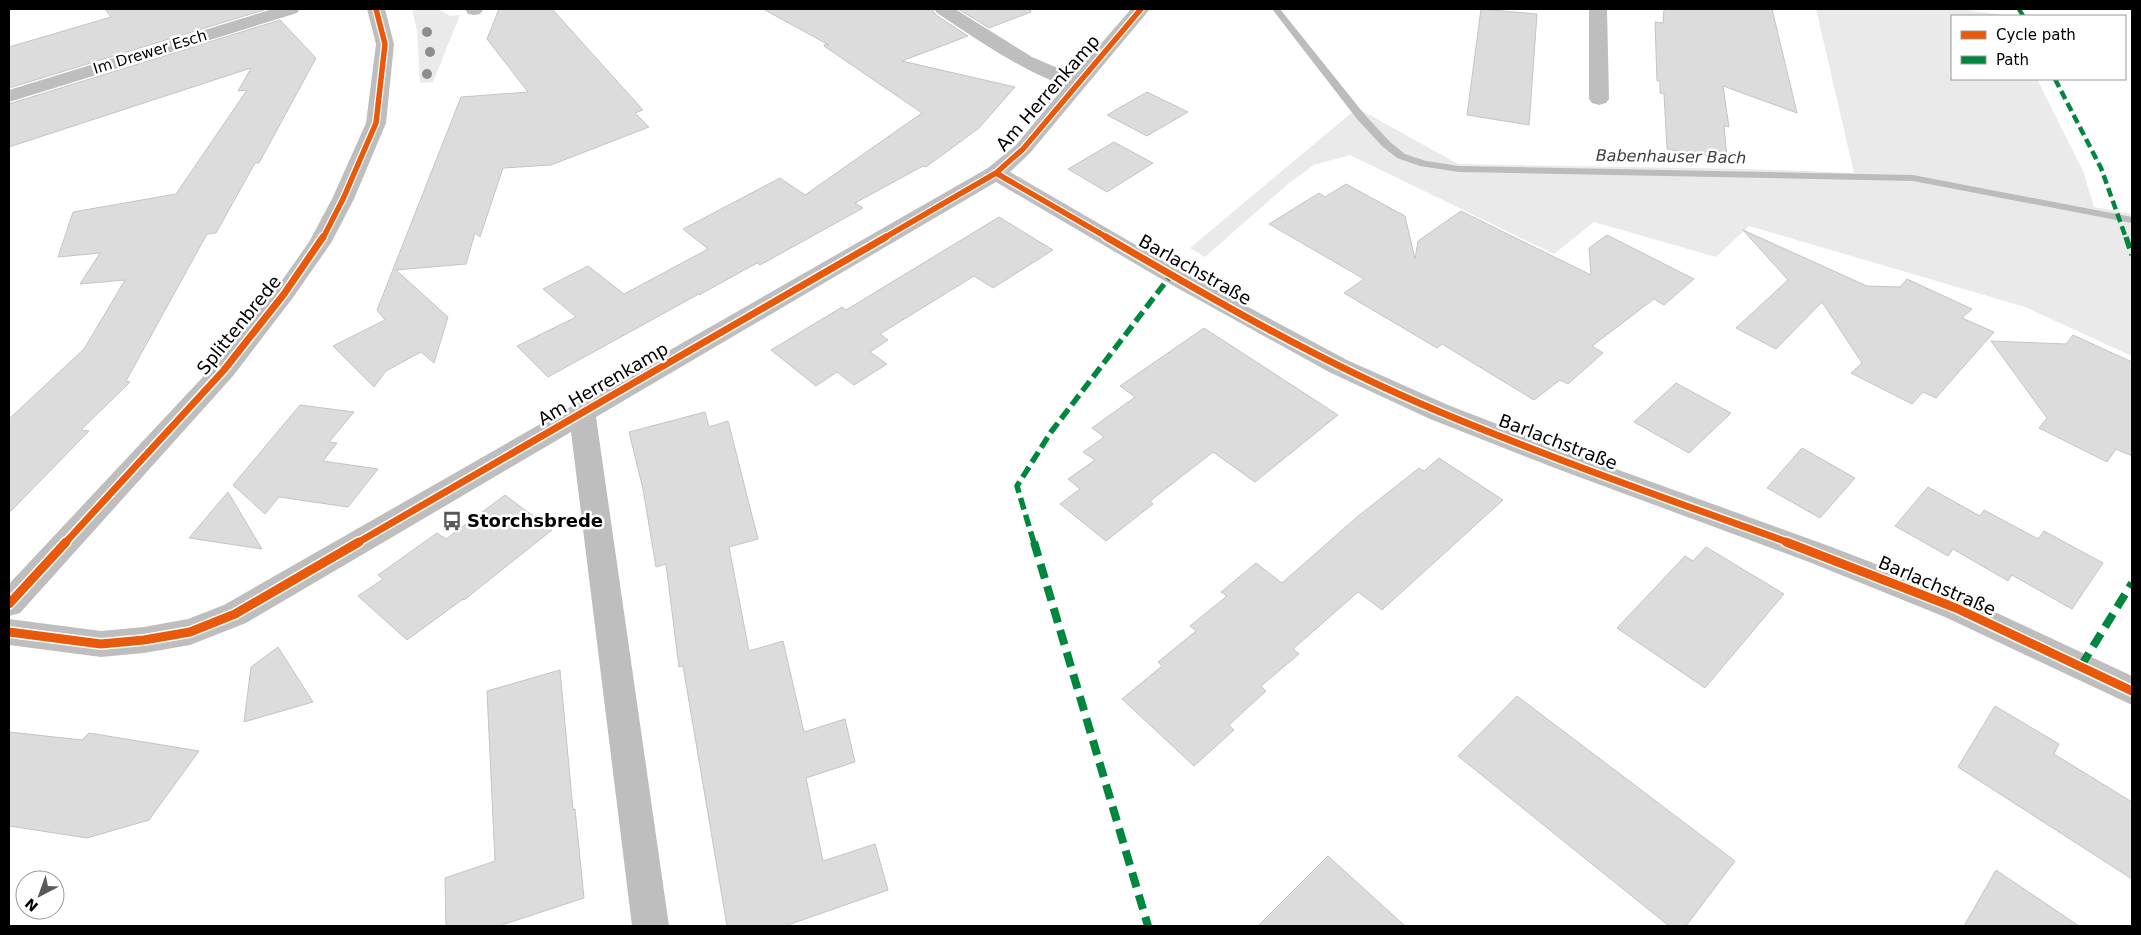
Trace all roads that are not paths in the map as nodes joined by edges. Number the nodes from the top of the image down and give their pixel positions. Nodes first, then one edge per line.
1 (291, 9) edge
2 (376, 9) edge
3 (943, 9) edge
4 (1141, 9) edge
5 (1598, 9) edge
6 (1079, 84) junction
7 (9, 96) edge
8 (1599, 99) dead end
9 (996, 173) junction
10 (582, 413) junction
11 (9, 604) edge
12 (9, 632) edge
13 (2132, 691) edge
14 (651, 926) edge

1 - 7 street, Im Drewer Esch
2 - 11 street, Splittenbrede
3 - 6 street, Am Herrenkamp
4 - 6 street, Am Herrenkamp
5 - 8 street
6 - 9 street, Am Herrenkamp
9 - 10 street, Am Herrenkamp
9 - 13 street, Barlachstraße
10 - 12 street, Am Herrenkamp
10 - 14 street

